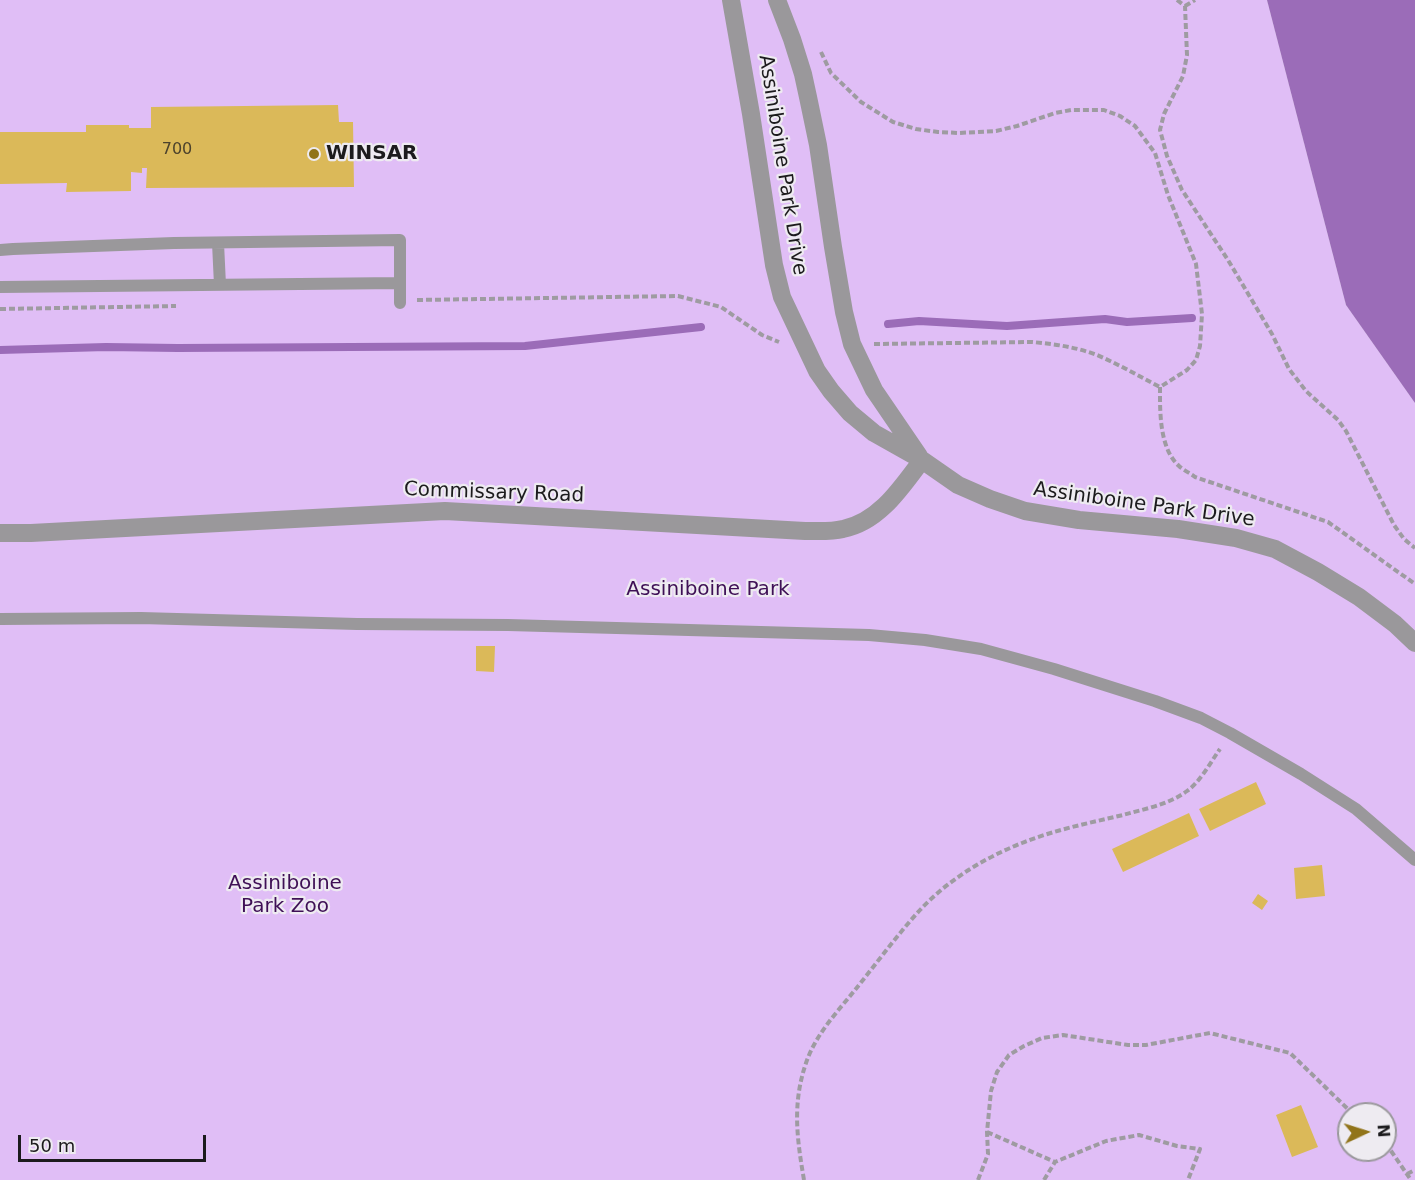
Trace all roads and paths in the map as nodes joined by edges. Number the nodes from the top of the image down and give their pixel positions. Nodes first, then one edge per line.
1 (731, 0) edge
2 (777, 0) edge
3 (1177, 0) edge
4 (1195, 0) edge
5 (1185, 6) junction
6 (818, 45) dead end
7 (218, 243) junction
8 (0, 250) edge
9 (400, 283) junction
10 (220, 285) junction
11 (0, 287) edge
12 (400, 303) joint
13 (186, 306) dead end
14 (0, 309) edge
15 (802, 343) junction
16 (852, 344) junction
17 (1160, 387) junction
18 (922, 460) junction
19 (0, 533) edge
20 (1415, 548) edge
21 (1415, 584) edge
22 (0, 619) edge
23 (1415, 643) edge
24 (1230, 733) junction
25 (1415, 860) edge
26 (1341, 1102) edge
27 (987, 1132) junction
28 (1397, 1160) edge
29 (1055, 1162) junction
30 (1415, 1170) edge
31 (1407, 1174) junction
32 (804, 1180) edge
33 (978, 1180) edge
34 (1044, 1180) edge
35 (1188, 1180) edge
36 (1411, 1180) edge

1 - 15 street, Assiniboine Park Drive
2 - 16 street, Assiniboine Park Drive
3 - 5 path
4 - 5 path
5 - 20 path
6 - 17 path
7 - 8 lane
7 - 9 lane
7 - 10 lane
9 - 10 lane
9 - 12 lane
10 - 11 lane
12 - 15 path
13 - 14 path
15 - 18 street, Assiniboine Park Drive
16 - 17 path
16 - 18 street, Assiniboine Park Drive
17 - 21 path
18 - 19 street, Commissary Road
18 - 23 street, Assiniboine Park Drive
22 - 24 lane
24 - 25 lane
24 - 32 path
26 - 27 path
27 - 29 path
27 - 33 path
28 - 31 path
29 - 34 path
29 - 35 path
30 - 31 path
31 - 36 path

